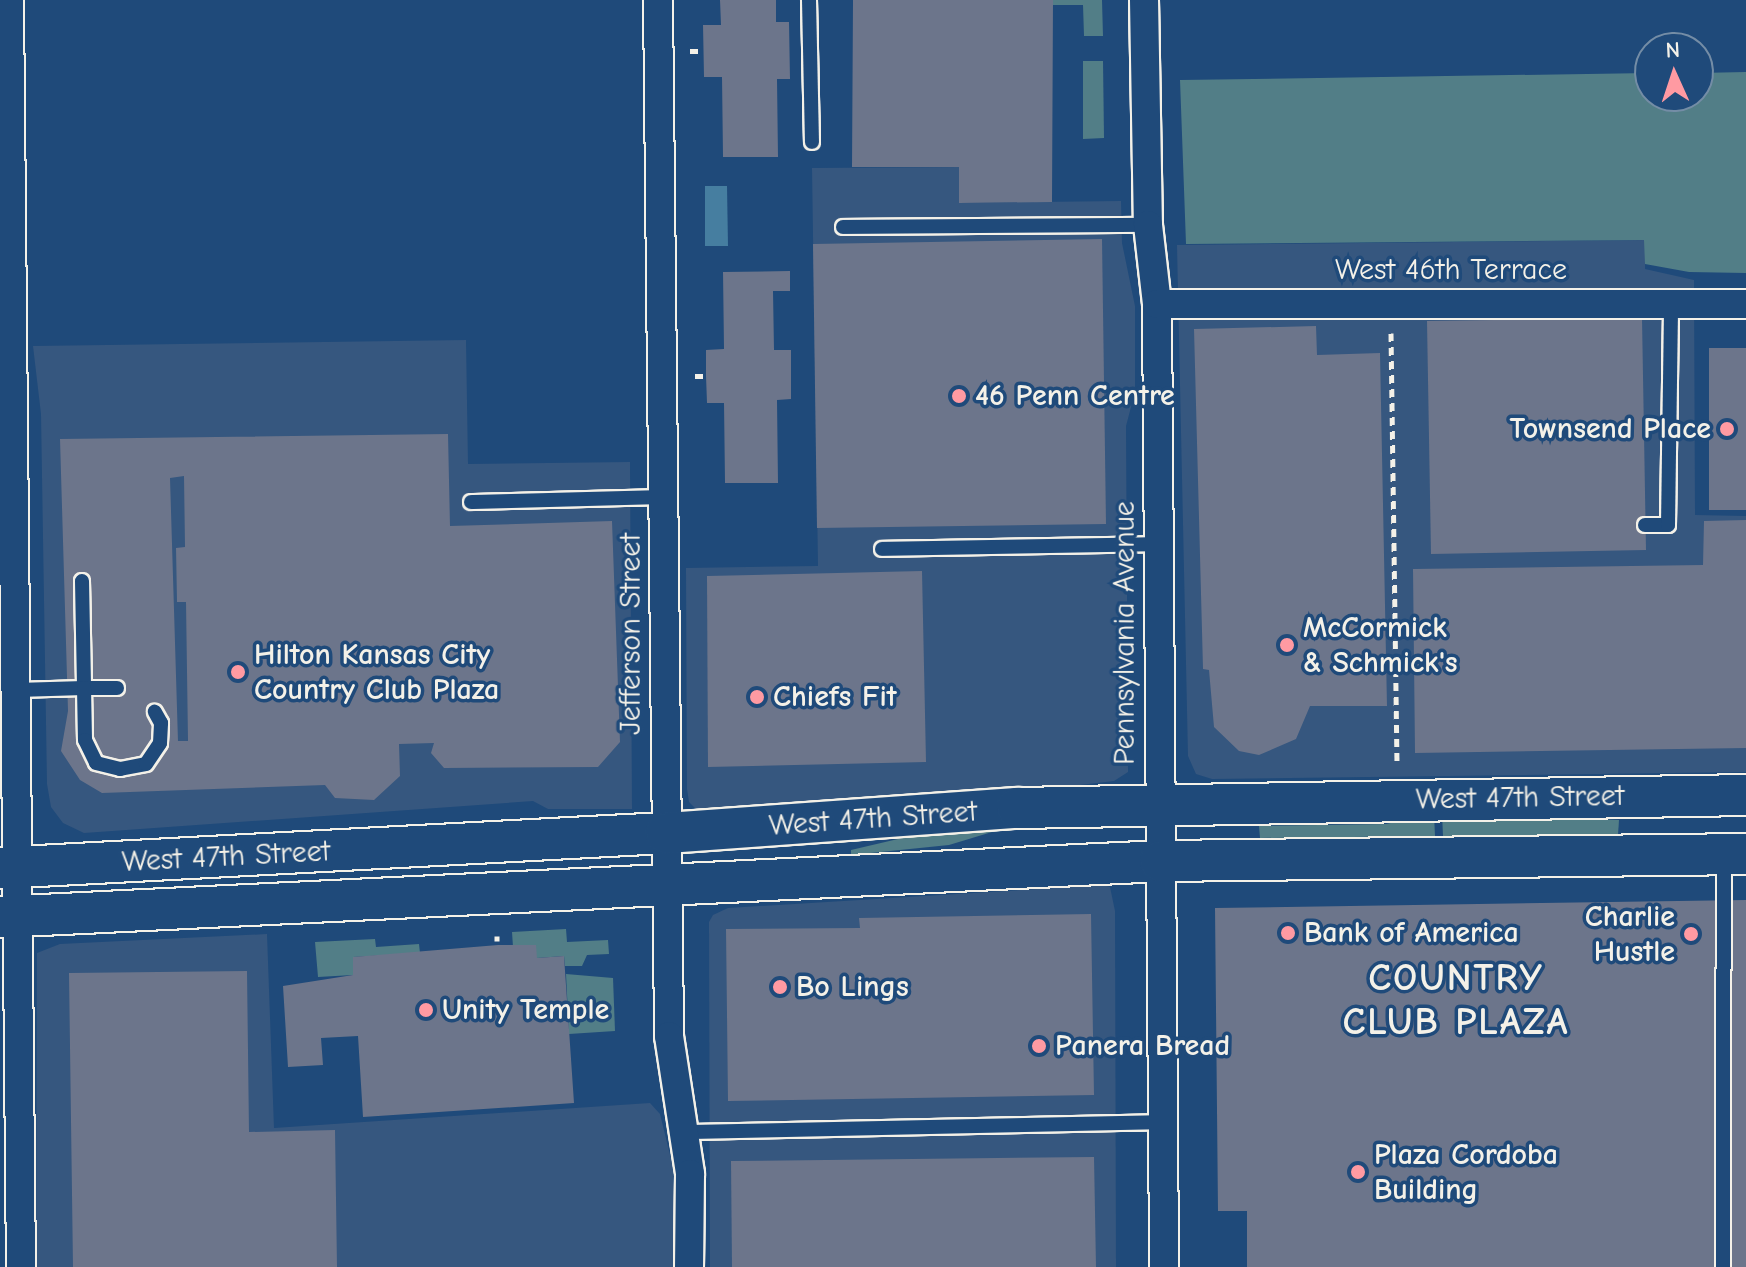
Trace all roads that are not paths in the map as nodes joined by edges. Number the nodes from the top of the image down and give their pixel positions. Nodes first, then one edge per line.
1 (9, 0) edge
2 (658, 0) edge
3 (809, 0) edge
4 (1144, 0) edge
5 (5, 34) edge
6 (812, 142) dead end
7 (1148, 225) junction
8 (843, 227) dead end
9 (6, 281) edge
10 (1157, 304) junction
11 (1671, 304) junction
12 (1746, 304) edge
13 (665, 497) junction
14 (471, 502) dead end
15 (1645, 525) dead end
16 (1158, 544) junction
17 (882, 549) dead end
18 (82, 581) dead end
19 (84, 688) junction
20 (117, 688) dead end
21 (17, 690) junction
22 (155, 712) dead end
23 (1746, 795) edge
24 (1676, 796) junction
25 (1160, 804) junction
26 (1746, 809) edge
27 (666, 833) junction
28 (1725, 854) edge
29 (1605, 856) junction
30 (1160, 861) junction
31 (9, 868) edge
32 (666, 885) junction
33 (10, 917) edge
34 (1161, 1122) junction
35 (686, 1132) junction
36 (21, 1267) edge
37 (689, 1267) edge
38 (1164, 1267) edge
39 (1723, 1267) edge

1 - 5 street
2 - 13 street, Jefferson Street
3 - 6 lane
4 - 7 street, Pennsylvania Avenue
5 - 9 street
7 - 8 lane
7 - 10 street, Pennsylvania Avenue
9 - 21 street
10 - 11 street, West 46th Terrace
10 - 16 street, Pennsylvania Avenue
11 - 12 street, West 46th Terrace
11 - 15 lane
13 - 14 lane
13 - 27 street, Jefferson Street
16 - 17 lane
16 - 25 street, Pennsylvania Avenue
18 - 19 lane
19 - 20 lane
19 - 21 lane
19 - 22 lane
21 - 31 street
23 - 24 main road, West 47th Street
24 - 25 main road, West 47th Street
24 - 29 main road
25 - 27 main road, West 47th Street
25 - 30 street, Pennsylvania Avenue
26 - 28 main road
27 - 31 main road, West 47th Street
27 - 32 street, Jefferson Street
28 - 29 main road, West 47th Street
28 - 39 lane
29 - 30 main road, West 47th Street
30 - 32 main road, West 47th Street
30 - 34 street, Pennsylvania Avenue
31 - 33 street
32 - 33 main road, West 47th Street
32 - 35 street, Jefferson Street
33 - 36 street
34 - 35 lane
34 - 38 street, Pennsylvania Avenue
35 - 37 street, Jefferson Street

